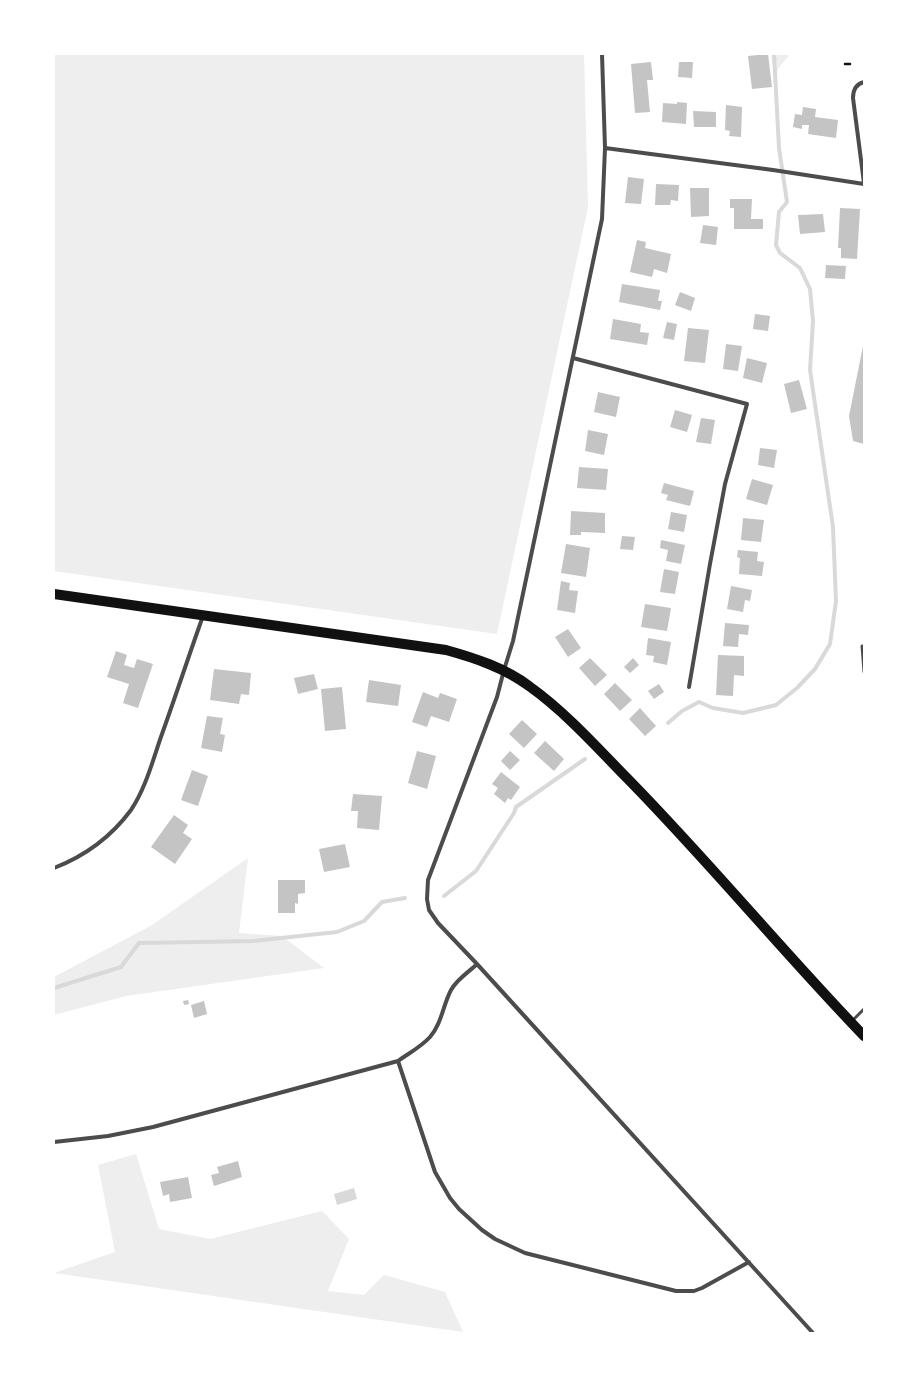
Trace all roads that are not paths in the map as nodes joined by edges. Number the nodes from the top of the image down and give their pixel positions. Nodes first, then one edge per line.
1 (602, 54) edge
2 (864, 82) edge
3 (605, 148) junction
4 (864, 184) edge
5 (573, 358) junction
6 (54, 594) edge
7 (203, 616) junction
8 (864, 646) edge
9 (504, 670) junction
10 (864, 672) edge
11 (689, 687) dead end
12 (54, 868) edge
13 (477, 964) junction
14 (864, 1009) edge
15 (851, 1022) junction
16 (864, 1036) edge
17 (398, 1061) junction
18 (54, 1142) edge
19 (749, 1262) junction
20 (813, 1333) edge

1 - 3 street
2 - 4 street
3 - 4 street
3 - 5 street
5 - 9 street
5 - 11 street
6 - 7 main road
7 - 9 main road
7 - 12 street
8 - 10 lane
9 - 13 street
9 - 15 main road
13 - 17 street
13 - 19 street
14 - 15 lane
15 - 16 main road
17 - 18 street
17 - 19 street
19 - 20 street

